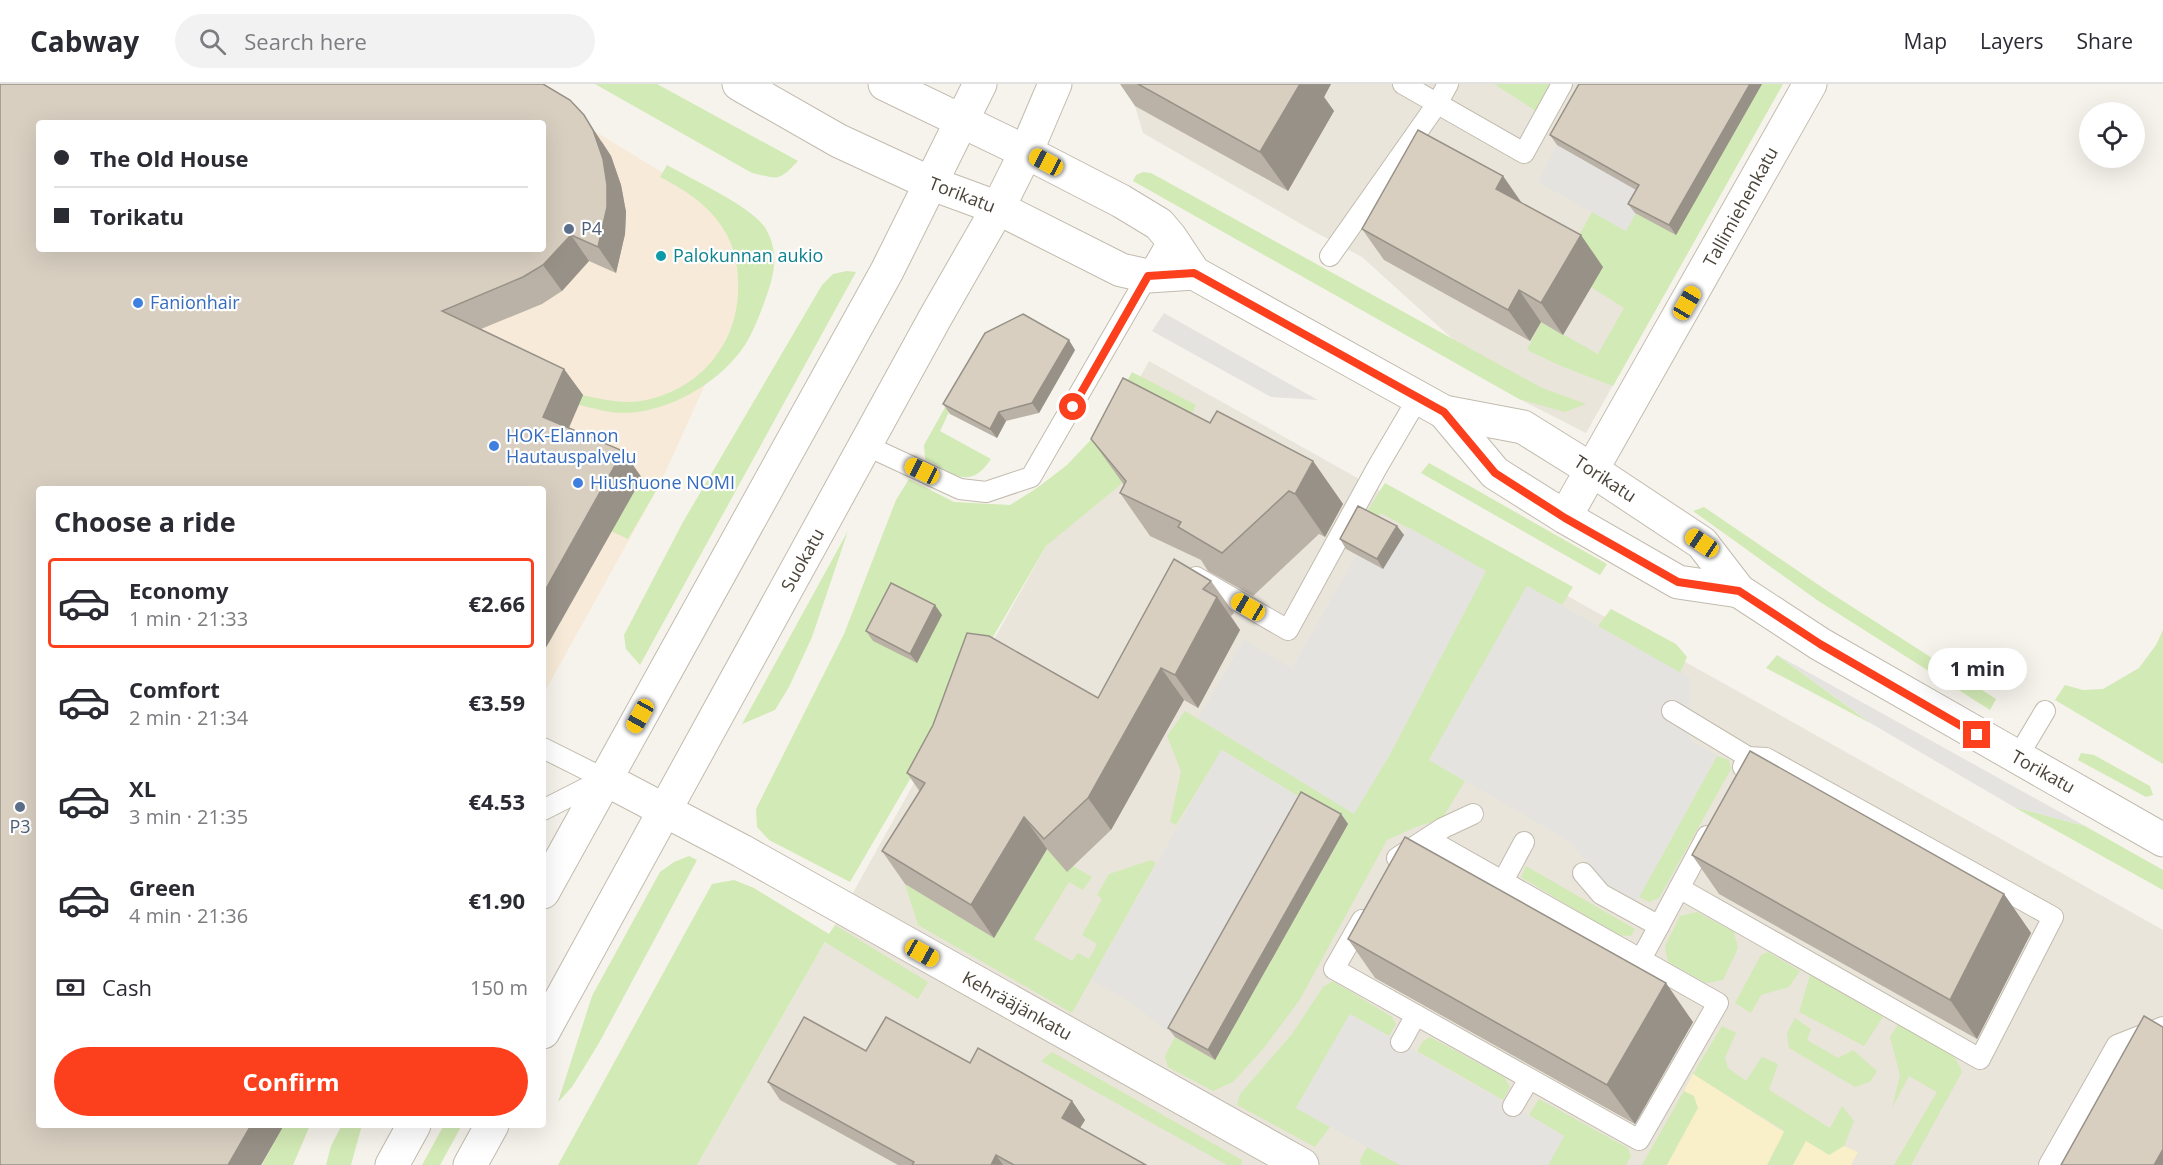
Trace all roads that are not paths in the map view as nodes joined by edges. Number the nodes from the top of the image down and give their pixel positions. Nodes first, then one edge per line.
1 (739, 84) edge
2 (885, 84) edge
3 (980, 84) edge
4 (1055, 84) edge
5 (1403, 84) edge
6 (1448, 84) edge
7 (1562, 84) edge
8 (1810, 84) edge
9 (1437, 104) junction
10 (961, 120) junction
11 (1026, 152) junction
12 (930, 183) junction
13 (998, 208) junction
14 (1170, 237) junction
15 (1330, 256) dead end
16 (1194, 273) junction
17 (1148, 276) junction
18 (1431, 405) junction
19 (865, 445) junction
20 (1592, 470) junction
21 (1565, 518) junction
22 (1188, 573) edge
23 (1739, 591) junction
24 (1672, 711) dead end
25 (2045, 711) dead end
26 (546, 750) edge
27 (1748, 757) junction
28 (2017, 758) junction
29 (605, 779) junction
30 (1732, 787) edge
31 (546, 808) edge
32 (665, 810) junction
33 (1473, 814) dead end
34 (1717, 817) edge
35 (1428, 838) junction
36 (2163, 840) edge
37 (1524, 842) dead end
38 (1583, 873) dead end
39 (1387, 877) edge
40 (1503, 881) junction
41 (546, 887) edge
42 (1679, 888) junction
43 (1369, 908) edge
44 (1659, 926) junction
45 (1641, 959) junction
46 (1416, 1015) junction
47 (546, 1027) edge
48 (2163, 1027) edge
49 (1401, 1042) dead end
50 (1529, 1079) junction
51 (1513, 1106) dead end
52 (412, 1128) edge
53 (490, 1128) edge
54 (392, 1165) edge
55 (470, 1165) edge
56 (1302, 1165) edge
57 (2049, 1165) edge

1 - 12 street, Torikatu
2 - 10 street, Torikatu
3 - 10 street
4 - 11 street, Suokatu
5 - 9 lane
6 - 9 lane
7 - 9 lane
8 - 20 street, Tallimiehenkatu
9 - 15 lane
10 - 11 street, Torikatu
10 - 12 street
11 - 13 street, Suokatu
11 - 14 street, Torikatu
12 - 13 street, Torikatu
12 - 29 street
13 - 17 street, Torikatu
13 - 19 street, Suokatu
14 - 16 street, Torikatu
14 - 17 lane
16 - 17 street, Torikatu
16 - 18 street, Torikatu
17 - 19 lane
18 - 20 street, Torikatu
18 - 21 street, Torikatu
18 - 22 lane
19 - 32 street, Suokatu
20 - 21 street, Tallimiehenkatu
20 - 23 street, Torikatu
21 - 23 street, Torikatu
23 - 28 street, Torikatu
24 - 27 lane
25 - 28 lane
26 - 29 lane
27 - 30 lane
27 - 42 lane
28 - 36 street, Torikatu
29 - 31 lane
29 - 32 street, Kehrääjänkatu
29 - 41 street
32 - 47 street, Suokatu
32 - 56 street, Kehrääjänkatu
33 - 35 lane
34 - 42 lane
35 - 39 lane
35 - 40 lane
37 - 40 lane
38 - 44 lane
40 - 45 lane
42 - 44 lane
43 - 46 lane
44 - 45 lane
45 - 50 lane
46 - 49 lane
46 - 50 lane
48 - 57 lane
50 - 51 lane
52 - 54 street
53 - 55 street

